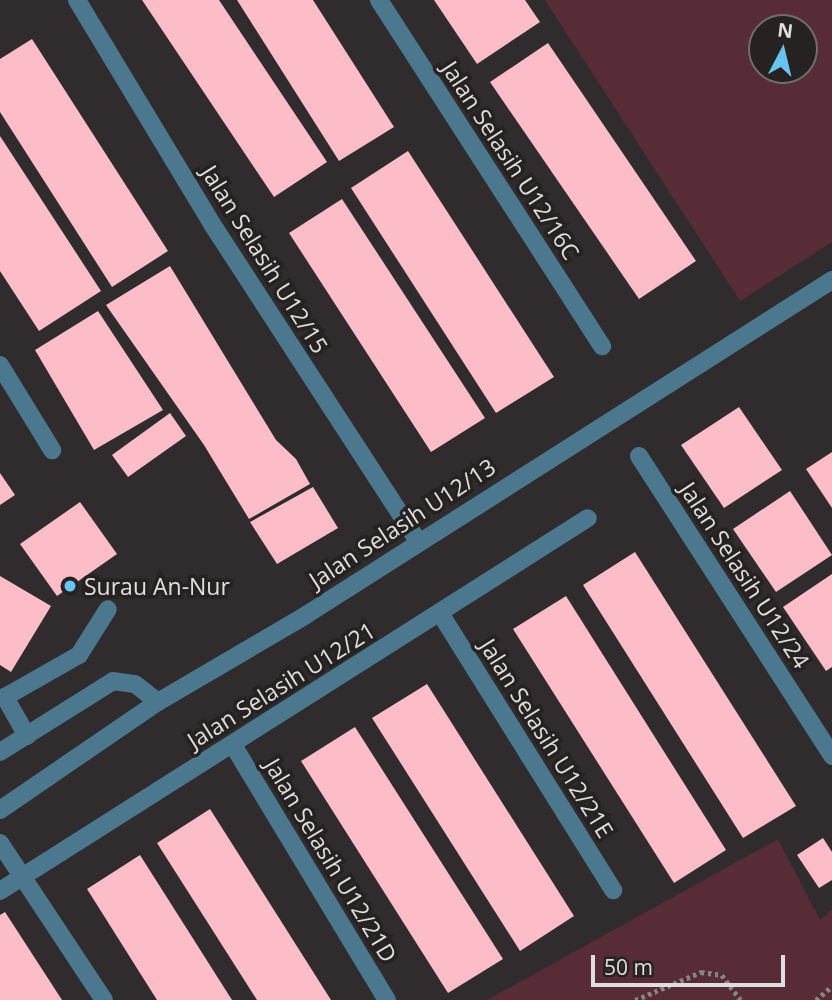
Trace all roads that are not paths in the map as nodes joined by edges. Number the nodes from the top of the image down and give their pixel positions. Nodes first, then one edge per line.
1 (77, 0) edge
2 (379, 0) edge
3 (832, 280) edge
4 (602, 346) dead end
5 (0, 365) edge
6 (52, 450) dead end
7 (639, 456) dead end
8 (588, 518) dead end
9 (417, 540) junction
10 (108, 609) dead end
11 (440, 613) junction
12 (158, 702) junction
13 (27, 736) junction
14 (233, 745) junction
15 (0, 752) edge
16 (832, 756) edge
17 (0, 810) edge
18 (0, 843) edge
19 (21, 877) junction
20 (613, 890) dead end
21 (0, 891) edge
22 (104, 1000) edge
23 (387, 1000) edge

1 - 9 street, Jalan Selasih U12/15
2 - 4 street, Jalan Selasih U12/16C
3 - 9 street, Jalan Selasih U12/13
5 - 6 street
7 - 16 street, Jalan Selasih U12/24
8 - 11 street, Jalan Selasih U12/21
9 - 12 street, Jalan Selasih U12/13
10 - 13 street
11 - 14 street, Jalan Selasih U12/21
11 - 20 street, Jalan Selasih U12/21E
12 - 13 street
12 - 17 street, Jalan Selasih U12/13
13 - 15 street
14 - 19 street, Jalan Selasih U12/21
14 - 23 street, Jalan Selasih U12/21D
18 - 19 street
19 - 21 street, Jalan Selasih U12/21
19 - 22 street

